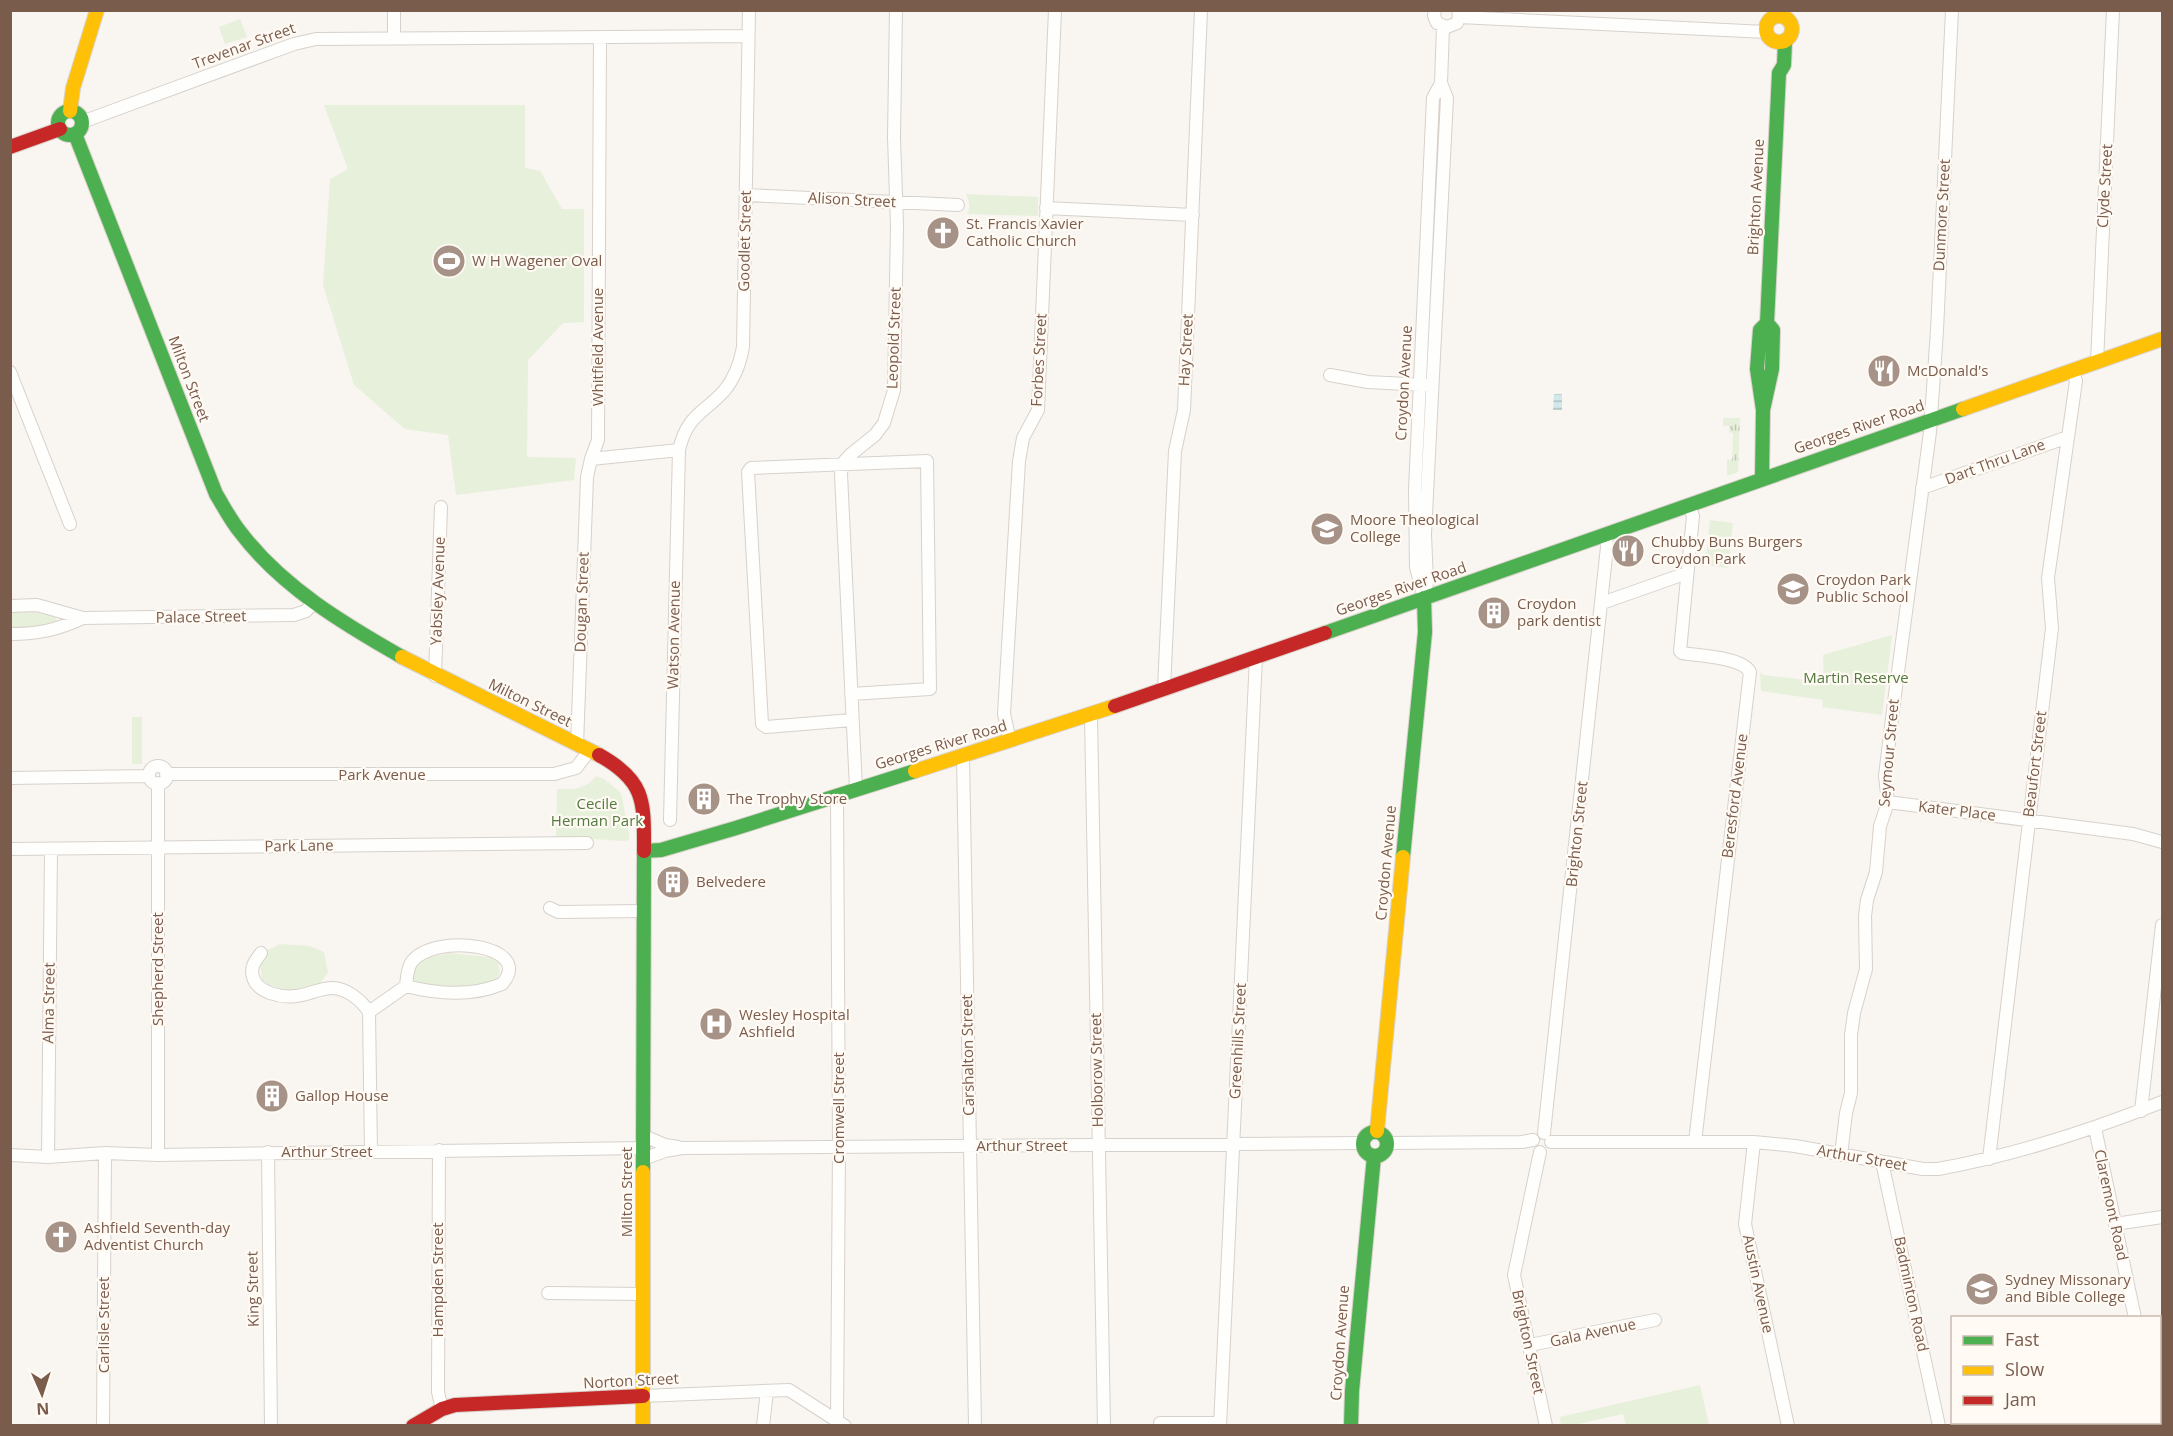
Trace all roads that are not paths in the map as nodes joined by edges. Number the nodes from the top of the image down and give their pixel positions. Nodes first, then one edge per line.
1 (97, 10) edge
2 (394, 10) edge
3 (749, 10) edge
4 (896, 10) edge
5 (1055, 10) edge
6 (1201, 10) edge
7 (1436, 10) edge
8 (1952, 10) edge
9 (2113, 10) edge
10 (1459, 14) edge
11 (1782, 14) edge
12 (1443, 27) junction
13 (748, 36) junction
14 (394, 37) junction
15 (600, 37) junction
16 (1775, 38) junction
17 (69, 111) junction
18 (82, 122) junction
19 (60, 129) junction
20 (75, 134) junction
21 (10, 147) edge
22 (746, 195) junction
23 (897, 203) junction
24 (958, 205) dead end
25 (1046, 208) junction
26 (1192, 215) junction
27 (2163, 339) edge
28 (2097, 362) junction
29 (2073, 370) junction
30 (10, 372) edge
31 (1330, 375) dead end
32 (1427, 385) junction
33 (1930, 420) junction
34 (2068, 437) junction
35 (679, 450) junction
36 (591, 459) junction
37 (842, 464) junction
38 (1762, 479) junction
39 (1922, 488) junction
40 (1689, 505) junction
41 (441, 507) dead end
42 (70, 524) dead end
43 (1606, 534) junction
44 (1687, 573) junction
45 (1424, 598) junction
46 (314, 602) junction
47 (1602, 603) junction
48 (10, 606) edge
49 (83, 618) junction
50 (10, 634) edge
51 (1256, 657) junction
52 (435, 676) junction
53 (1164, 689) junction
54 (851, 694) junction
55 (1091, 715) junction
56 (852, 720) junction
57 (1010, 741) junction
58 (583, 748) junction
59 (963, 756) junction
60 (10, 778) edge
61 (158, 778) junction
62 (856, 789) junction
63 (837, 796) junction
64 (1888, 802) junction
65 (2028, 819) junction
66 (670, 820) dead end
67 (2163, 832) edge
68 (2133, 834) junction
69 (2163, 842) edge
70 (587, 843) dead end
71 (158, 847) junction
72 (10, 849) edge
73 (51, 849) junction
74 (644, 851) junction
75 (550, 908) dead end
76 (644, 911) junction
77 (2163, 925) edge
78 (261, 953) dead end
79 (406, 986) junction
80 (369, 1012) junction
81 (2163, 1102) edge
82 (2141, 1111) junction
83 (2095, 1128) junction
84 (1377, 1131) junction
85 (1548, 1138) junction
86 (1533, 1140) junction
87 (1695, 1142) junction
88 (1754, 1142) junction
89 (1362, 1143) junction
90 (1387, 1143) junction
91 (1234, 1144) junction
92 (1099, 1145) junction
93 (970, 1146) junction
94 (839, 1147) junction
95 (644, 1148) junction
96 (682, 1148) junction
97 (439, 1150) junction
98 (371, 1151) junction
99 (268, 1152) junction
100 (1540, 1152) junction
101 (105, 1153) junction
102 (10, 1155) edge
103 (158, 1155) junction
104 (1841, 1155) junction
105 (1374, 1156) junction
106 (48, 1157) junction
107 (1989, 1158) junction
108 (1882, 1162) junction
109 (2163, 1217) edge
110 (2115, 1224) junction
111 (548, 1293) dead end
112 (643, 1294) junction
113 (2135, 1316) edge
114 (1655, 1320) dead end
115 (1530, 1346) junction
116 (766, 1390) junction
117 (643, 1396) junction
118 (442, 1409) junction
119 (841, 1423) edge
120 (1160, 1423) dead end
121 (1220, 1424) edge
122 (103, 1425) edge
123 (271, 1425) edge
124 (413, 1425) edge
125 (643, 1425) edge
126 (763, 1425) edge
127 (975, 1425) edge
128 (1104, 1425) edge
129 (1351, 1425) edge
130 (1546, 1425) edge
131 (1788, 1425) edge
132 (1939, 1425) edge

1 - 17 main road
2 - 14 street
3 - 13 street, Goodlet Street
4 - 23 street, Leopold Street
5 - 25 street, Forbes Street
6 - 26 street, Hay Street
7 - 12 street
8 - 33 street, Dunmore Street
9 - 28 street, Clyde Street
10 - 12 street
10 - 16 street
11 - 16 main road
11 - 16 main road, Brighton Avenue
12 - 32 street, Croydon Avenue
13 - 15 street, Trevenar Street
13 - 22 street, Goodlet Street
14 - 15 street, Trevenar Street
14 - 18 street, Trevenar Street
15 - 36 street, Whitfield Avenue
16 - 38 main road, Brighton Avenue
17 - 18 main road
17 - 19 main road
18 - 20 main road
19 - 20 main road
19 - 21 main road
20 - 46 main road, Milton Street
22 - 23 street, Alison Street
22 - 35 street, Goodlet Street
23 - 24 street, Alison Street
23 - 37 street, Leopold Street
25 - 26 street
25 - 57 street, Forbes Street
26 - 53 street, Hay Street
27 - 28 main road, Georges River Road
28 - 29 main road, Georges River Road
29 - 33 main road, Georges River Road
29 - 34 street, Beaufort Street
30 - 42 street
31 - 32 street
32 - 45 street, Croydon Avenue
33 - 38 main road, Georges River Road
33 - 39 street, Seymour Street
34 - 39 street, Dart Thru Lane
34 - 65 street, Beaufort Street
35 - 36 street
35 - 66 street, Watson Avenue
36 - 58 street, Dougan Street
37 - 54 street
37 - 54 street
37 - 56 street
38 - 40 main road, Georges River Road
39 - 64 street, Seymour Street
40 - 43 main road, Georges River Road
40 - 44 street, Beresford Avenue
41 - 52 street, Yabsley Avenue
43 - 45 main road, Georges River Road
43 - 47 street, Brighton Street
44 - 47 street
44 - 87 street, Beresford Avenue
45 - 51 main road, Georges River Road
45 - 84 main road, Croydon Avenue
46 - 49 street, Palace Street
46 - 52 main road, Milton Street
47 - 85 street, Brighton Street
48 - 49 street, Palace Street
49 - 50 street, Palace Street
51 - 53 main road, Georges River Road
51 - 91 street, Greenhills Street
52 - 58 main road, Milton Street
53 - 55 main road, Georges River Road
54 - 56 street
55 - 57 main road, Georges River Road
55 - 92 street, Holborow Street
56 - 62 street
57 - 59 main road, Georges River Road
58 - 61 street, Park Avenue
58 - 74 main road, Milton Street
59 - 62 main road, Georges River Road
59 - 93 street, Carshalton Street
60 - 61 street, Park Avenue
61 - 71 street, Shepherd Street
62 - 63 main road, Georges River Road
63 - 74 main road, Georges River Road
63 - 94 street, Cromwell Street
64 - 65 street, Kater Place
64 - 104 street, Seymour Street
65 - 68 street, Kater Place
65 - 107 street, Beaufort Street
67 - 68 street, Kater Place
68 - 69 street, Kater Place
70 - 71 street, Park Lane
71 - 73 street, Park Lane
71 - 103 street, Shepherd Street
72 - 73 street, Park Lane
73 - 106 street, Alma Street
74 - 76 main road, Milton Street
75 - 76 street
76 - 95 main road, Milton Street
77 - 82 street
78 - 80 street
79 - 79 street
79 - 80 street
80 - 98 street
81 - 82 street, Arthur Street
82 - 83 street, Arthur Street
83 - 107 street, Arthur Street
83 - 110 street, Claremont Road
84 - 89 main road
84 - 90 main road
85 - 86 street
85 - 87 street, Arthur Street
85 - 100 street
86 - 90 street
86 - 100 street
87 - 88 street, Arthur Street
88 - 104 street, Arthur Street
88 - 131 street, Austin Avenue
89 - 91 street, Arthur Street
89 - 105 main road
90 - 105 main road
91 - 92 street, Arthur Street
91 - 121 street, Greenhills Street
92 - 93 street, Arthur Street
92 - 128 street, Holborow Street
93 - 94 street, Arthur Street
93 - 127 street, Carshalton Street
94 - 96 street, Arthur Street
94 - 119 street, Cromwell Street
95 - 96 street, Arthur Street
95 - 96 street, Arthur Street
95 - 97 street, Arthur Street
95 - 112 main road, Milton Street
97 - 98 street, Arthur Street
97 - 118 street, Hampden Street
98 - 99 street, Arthur Street
99 - 103 street, Arthur Street
99 - 123 street, King Street
100 - 115 street, Brighton Street
101 - 103 street, Arthur Street
101 - 106 street, Arthur Street
101 - 122 street, Carlisle Street
102 - 106 street, Arthur Street
104 - 108 street, Arthur Street
105 - 129 main road, Croydon Avenue
107 - 108 street, Arthur Street
108 - 132 street, Badminton Road
109 - 110 street
110 - 113 street, Claremont Road
111 - 112 street
112 - 117 main road, Milton Street
114 - 115 street, Gala Avenue
115 - 130 street, Brighton Street
116 - 117 street, Norton Street
116 - 119 street, Norton Street
116 - 126 street
117 - 118 main road, Norton Street
117 - 125 main road, Milton Street
118 - 124 main road, Norton Street
120 - 121 street

